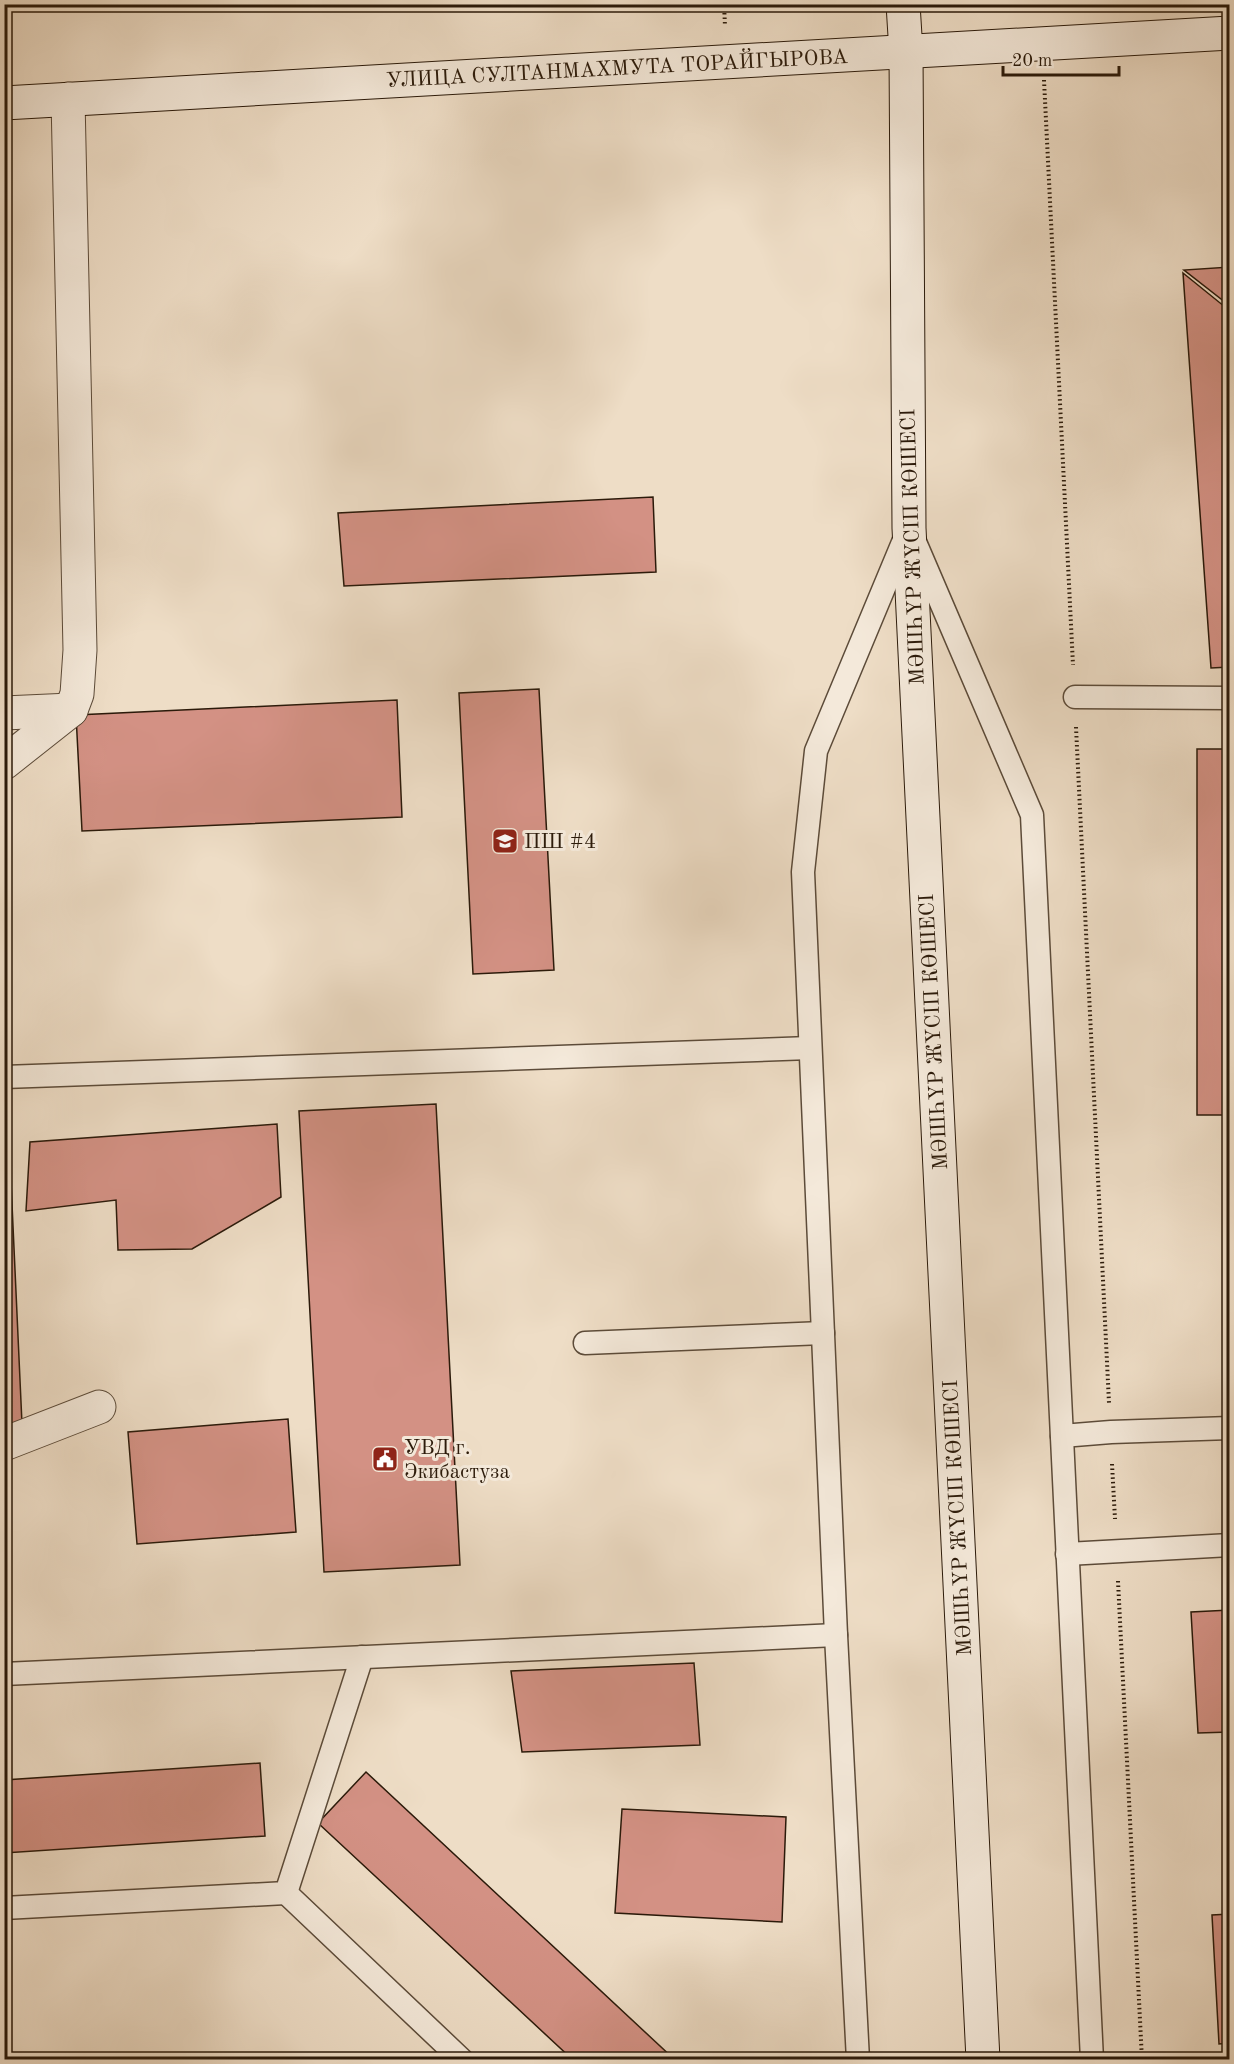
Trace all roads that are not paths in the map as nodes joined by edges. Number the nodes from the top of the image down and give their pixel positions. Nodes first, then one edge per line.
1 (903, 4) edge
2 (1230, 33) edge
3 (906, 52) junction
4 (68, 99) junction
5 (4, 103) edge
6 (909, 528) junction
7 (1075, 697) road end
8 (1230, 698) edge
9 (71, 710) junction
10 (4, 712) edge
11 (4, 763) edge
12 (810, 1048) junction
13 (4, 1077) edge
14 (823, 1333) junction
15 (585, 1343) dead end
16 (99, 1407) dead end
17 (1230, 1428) edge
18 (1062, 1436) junction
19 (4, 1444) edge
20 (1230, 1545) edge
21 (1067, 1554) junction
22 (836, 1635) junction
23 (363, 1657) junction
24 (4, 1674) edge
25 (286, 1893) junction
26 (4, 1908) edge
27 (462, 2060) edge
28 (858, 2060) edge
29 (983, 2060) edge
30 (1092, 2060) edge

1 - 3 main road, МӘШҺҮР ЖҮСІП КӨШЕСІ
2 - 3 main road, УЛИЦА СУЛТАНМАХМУТА ТОРАЙГЫРОВА
3 - 4 main road, УЛИЦА СУЛТАНМАХМУТА ТОРАЙГЫРОВА
3 - 6 main road, МӘШҺҮР ЖҮСІП КӨШЕСІ
4 - 5 main road, УЛИЦА СУЛТАНМАХМУТА ТОРАЙГЫРОВА
4 - 9 main road
6 - 12 lane
6 - 18 lane
6 - 29 main road, МӘШҺҮР ЖҮСІП КӨШЕСІ
7 - 8 lane
9 - 10 main road
9 - 11 main road
12 - 13 lane
12 - 14 lane
14 - 15 lane
14 - 22 lane
16 - 19 main road
17 - 18 lane
18 - 21 lane
20 - 21 lane
21 - 30 lane
22 - 23 lane
22 - 28 lane
23 - 24 lane
23 - 25 lane
25 - 26 lane
25 - 27 lane

